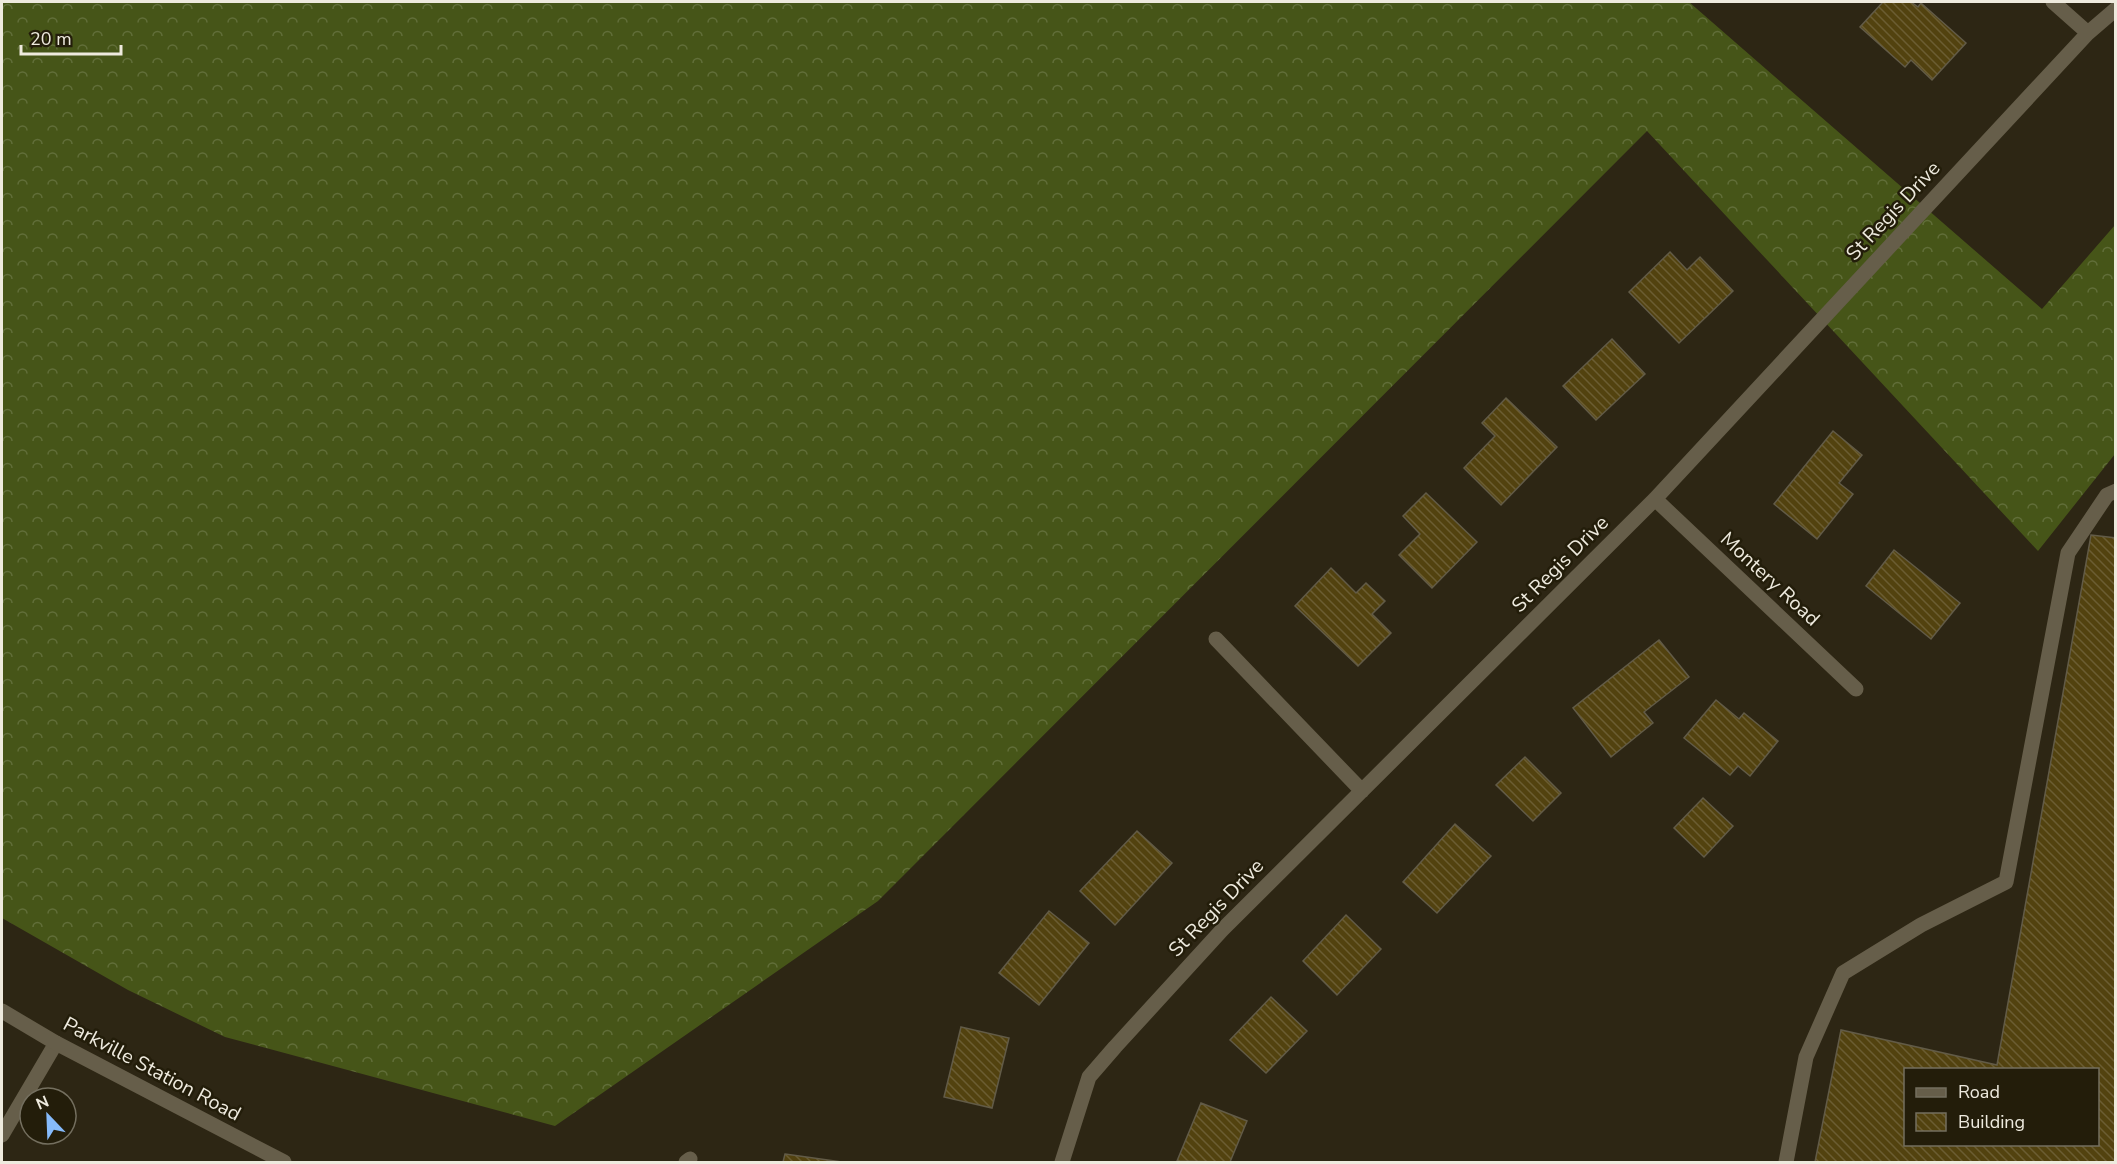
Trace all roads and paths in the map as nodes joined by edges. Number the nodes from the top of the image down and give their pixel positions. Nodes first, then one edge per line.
1 (2053, 2) edge
2 (2115, 9) edge
3 (2088, 33) junction
4 (2115, 491) edge
5 (1655, 499) junction
6 (1216, 639) dead end
7 (1856, 689) dead end
8 (1362, 790) junction
9 (2, 1011) edge
10 (56, 1042) junction
11 (2, 1135) edge
12 (284, 1162) edge
13 (1062, 1162) edge
14 (1786, 1162) edge

1 - 3 street
2 - 3 street, St Regis Drive
3 - 5 street, St Regis Drive
4 - 14 street
5 - 7 street, Montery Road
5 - 8 street, St Regis Drive
6 - 8 street
8 - 13 street, St Regis Drive
9 - 10 street, Parkville Station Road
10 - 11 street
10 - 12 street, Parkville Station Road

